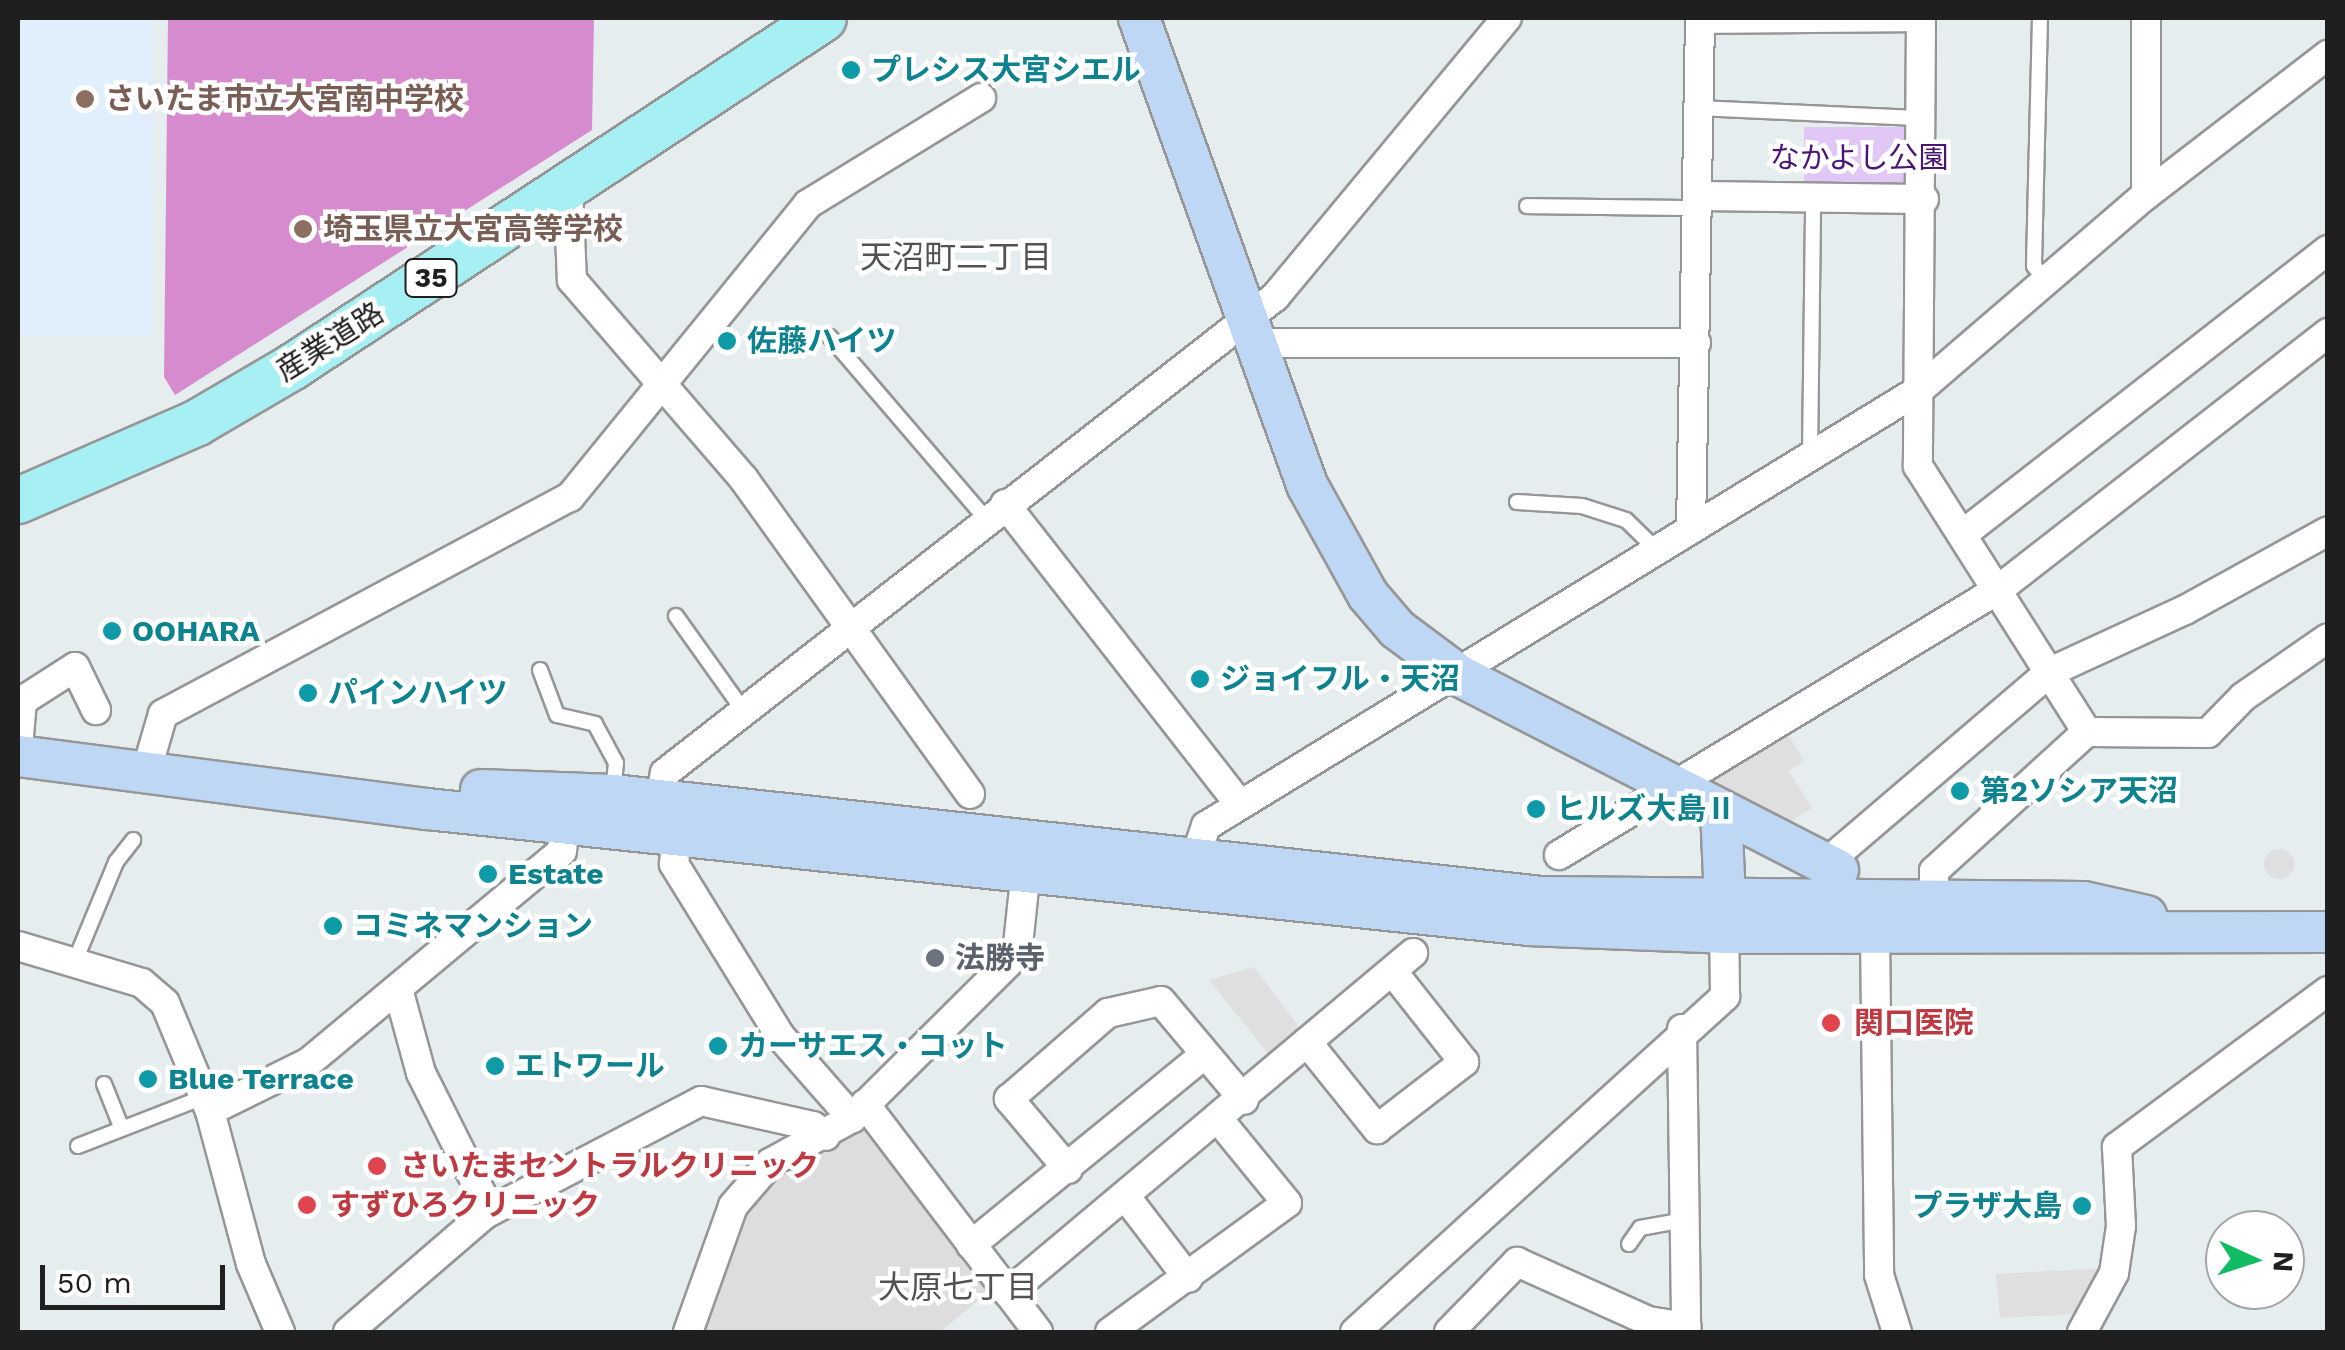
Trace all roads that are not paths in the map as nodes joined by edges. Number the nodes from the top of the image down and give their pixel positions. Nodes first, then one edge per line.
1 (1139, 18) edge
2 (1507, 18) edge
3 (2040, 18) edge
4 (2146, 18) edge
5 (812, 21) edge
6 (1921, 21) edge
7 (1700, 22) edge
8 (2328, 55) edge
9 (981, 98) dead end
10 (1699, 108) junction
11 (1921, 118) junction
12 (568, 189) junction
13 (2146, 194) junction
14 (1813, 198) junction
15 (1924, 200) junction
16 (1699, 202) junction
17 (1527, 206) dead end
18 (2328, 250) edge
19 (2046, 280) junction
20 (1249, 332) junction
21 (2328, 333) edge
22 (830, 337) dead end
23 (1696, 343) junction
24 (658, 383) junction
25 (1918, 390) junction
26 (1810, 458) junction
27 (18, 500) edge
28 (1517, 502) dead end
29 (996, 512) junction
30 (1691, 529) junction
31 (2328, 531) edge
32 (1963, 534) junction
33 (1657, 550) junction
34 (1999, 589) junction
35 (676, 616) dead end
36 (852, 623) junction
37 (2328, 638) edge
38 (540, 670) dead end
39 (2050, 672) junction
40 (1460, 676) junction
41 (96, 710) dead end
42 (743, 710) junction
43 (2087, 732) junction
44 (18, 747) edge
45 (18, 756) edge
46 (146, 772) junction
47 (196, 779) junction
48 (1674, 786) junction
49 (970, 794) dead end
50 (613, 795) junction
51 (1240, 805) junction
52 (1721, 811) junction
53 (668, 818) junction
54 (565, 823) junction
55 (132, 840) dead end
56 (1558, 855) dead end
57 (1195, 858) junction
58 (1832, 867) joint
59 (1026, 870) junction
60 (1934, 902) junction
61 (1724, 916) junction
62 (2213, 932) junction
63 (2328, 932) edge
64 (1875, 934) junction
65 (18, 946) edge
66 (72, 967) junction
67 (398, 990) junction
68 (2328, 991) edge
69 (1682, 1029) junction
70 (1307, 1042) junction
71 (1203, 1056) junction
72 (104, 1084) dead end
73 (1244, 1100) junction
74 (207, 1104) junction
75 (858, 1111) junction
76 (1218, 1120) junction
77 (122, 1129) junction
78 (826, 1136) junction
79 (78, 1146) dead end
80 (1068, 1169) junction
81 (1126, 1197) junction
82 (490, 1211) junction
83 (1685, 1220) junction
84 (1629, 1244) dead end
85 (971, 1246) junction
86 (1188, 1278) junction
87 (1008, 1294) junction
88 (1686, 1330) edge
89 (280, 1332) edge
90 (348, 1332) edge
91 (688, 1332) edge
92 (1038, 1332) edge
93 (1110, 1332) edge
94 (1354, 1332) edge
95 (1449, 1332) edge
96 (1897, 1332) edge
97 (2082, 1332) edge

1 - 20 street
2 - 20 street
3 - 19 lane
4 - 13 street
5 - 12 main road, 産業道路 / 35
6 - 7 lane
6 - 11 street
7 - 10 street
8 - 13 street
9 - 24 street
10 - 11 lane
10 - 16 street
11 - 15 street
12 - 24 street
12 - 27 main road, 産業道路 / 35
13 - 19 street
14 - 15 street
14 - 16 street
14 - 26 lane
15 - 25 street
16 - 17 lane
16 - 23 street
18 - 32 street
19 - 25 street
20 - 23 street
20 - 29 street
20 - 40 street
21 - 34 street
22 - 29 lane
23 - 30 street
24 - 36 street
24 - 46 street
25 - 26 street
25 - 32 street
26 - 30 street
28 - 33 lane
29 - 36 street
29 - 51 street
30 - 33 street
31 - 39 street
32 - 34 street
33 - 40 street
34 - 39 street
34 - 48 street
35 - 42 lane
36 - 42 street
36 - 49 street
37 - 43 street
38 - 50 lane
39 - 43 street
39 - 58 street
40 - 48 street
40 - 51 street
41 - 44 street
42 - 53 street
43 - 60 street
45 - 46 street
46 - 47 street
47 - 50 street
47 - 54 street
48 - 52 street
48 - 56 street
50 - 53 street
51 - 57 street
52 - 58 street
52 - 61 street
53 - 54 street
53 - 57 street
53 - 59 street
53 - 75 street
54 - 67 street
55 - 66 lane
57 - 61 street
59 - 61 street
59 - 75 street
60 - 61 street
60 - 62 street
61 - 64 street
61 - 69 street
62 - 63 street
62 - 64 street
64 - 96 street
65 - 66 street
66 - 74 street
67 - 74 street
67 - 82 street
68 - 97 street
69 - 83 street
69 - 94 street
70 - 70 street
70 - 73 street
71 - 73 street
71 - 80 street
71 - 80 street
72 - 77 lane
73 - 76 street
74 - 77 lane
74 - 89 street
75 - 78 street
75 - 85 street
76 - 81 street
76 - 86 street
77 - 79 lane
78 - 82 street
78 - 91 street
80 - 85 street
81 - 86 street
81 - 87 street
82 - 90 street
83 - 84 lane
83 - 88 street
85 - 87 street
86 - 93 street
87 - 92 street
88 - 95 street

